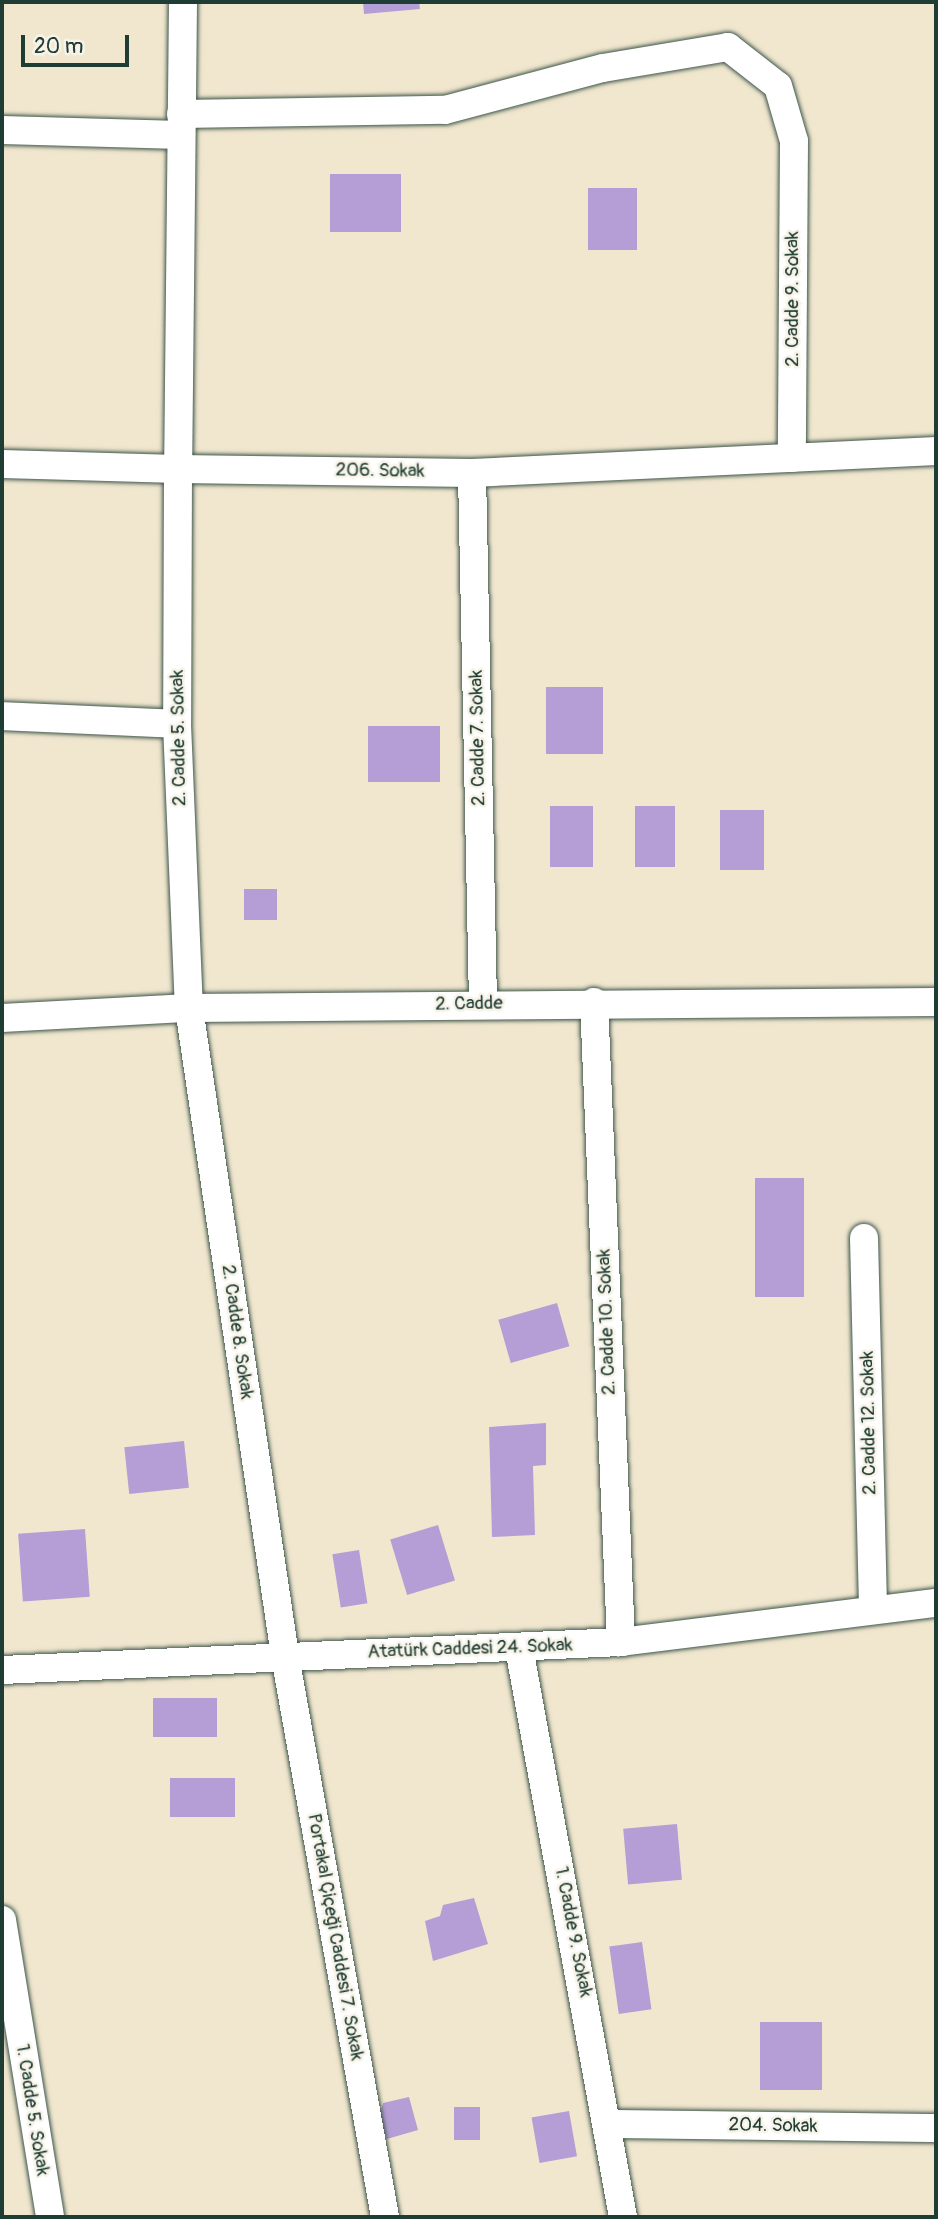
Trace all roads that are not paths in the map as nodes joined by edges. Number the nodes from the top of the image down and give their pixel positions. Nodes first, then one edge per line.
1 (183, 2) edge
2 (181, 125) junction
3 (2, 130) edge
4 (936, 451) edge
5 (792, 458) junction
6 (2, 464) edge
7 (178, 469) junction
8 (472, 472) junction
9 (2, 716) edge
10 (177, 724) junction
11 (594, 1002) junction
12 (936, 1002) edge
13 (483, 1004) junction
14 (189, 1008) junction
15 (2, 1018) edge
16 (864, 1238) dead end
17 (936, 1603) edge
18 (873, 1608) junction
19 (621, 1642) junction
20 (519, 1647) junction
21 (285, 1656) junction
22 (2, 1670) edge
23 (2, 1920) edge
24 (9, 2009) edge
25 (610, 2124) junction
26 (936, 2128) edge
27 (50, 2217) edge
28 (384, 2217) edge
29 (623, 2217) edge

1 - 2 street
2 - 3 street, 2. Cadde 9. Sokak
2 - 5 street, 2. Cadde 9. Sokak
2 - 7 street
4 - 5 street, 206. Sokak
5 - 8 street, 206. Sokak
6 - 7 street, 206. Sokak
7 - 8 street, 206. Sokak
7 - 10 street, 2. Cadde 5. Sokak
8 - 13 street, 2. Cadde 7. Sokak
9 - 10 street
10 - 14 street, 2. Cadde 5. Sokak
11 - 12 street, 2. Cadde
11 - 13 street, 2. Cadde
11 - 19 street, 2. Cadde 10. Sokak
13 - 14 street, 2. Cadde
14 - 15 street, 2. Cadde
14 - 21 street, 2. Cadde 8. Sokak
16 - 18 street, 2. Cadde 12. Sokak
17 - 18 street, Atatürk Caddesi 24. Sokak
18 - 19 street, Atatürk Caddesi 24. Sokak
19 - 20 street, Atatürk Caddesi 24. Sokak
20 - 21 street, Atatürk Caddesi 24. Sokak
20 - 25 street, 1. Cadde 9. Sokak
21 - 22 street, Atatürk Caddesi 24. Sokak
21 - 28 street, Portakal Çiçeği Caddesi 7. Sokak
23 - 24 street, 1. Cadde 5. Sokak
24 - 27 street, 1. Cadde 5. Sokak
25 - 26 street, 204. Sokak
25 - 29 street, 1. Cadde 9. Sokak

